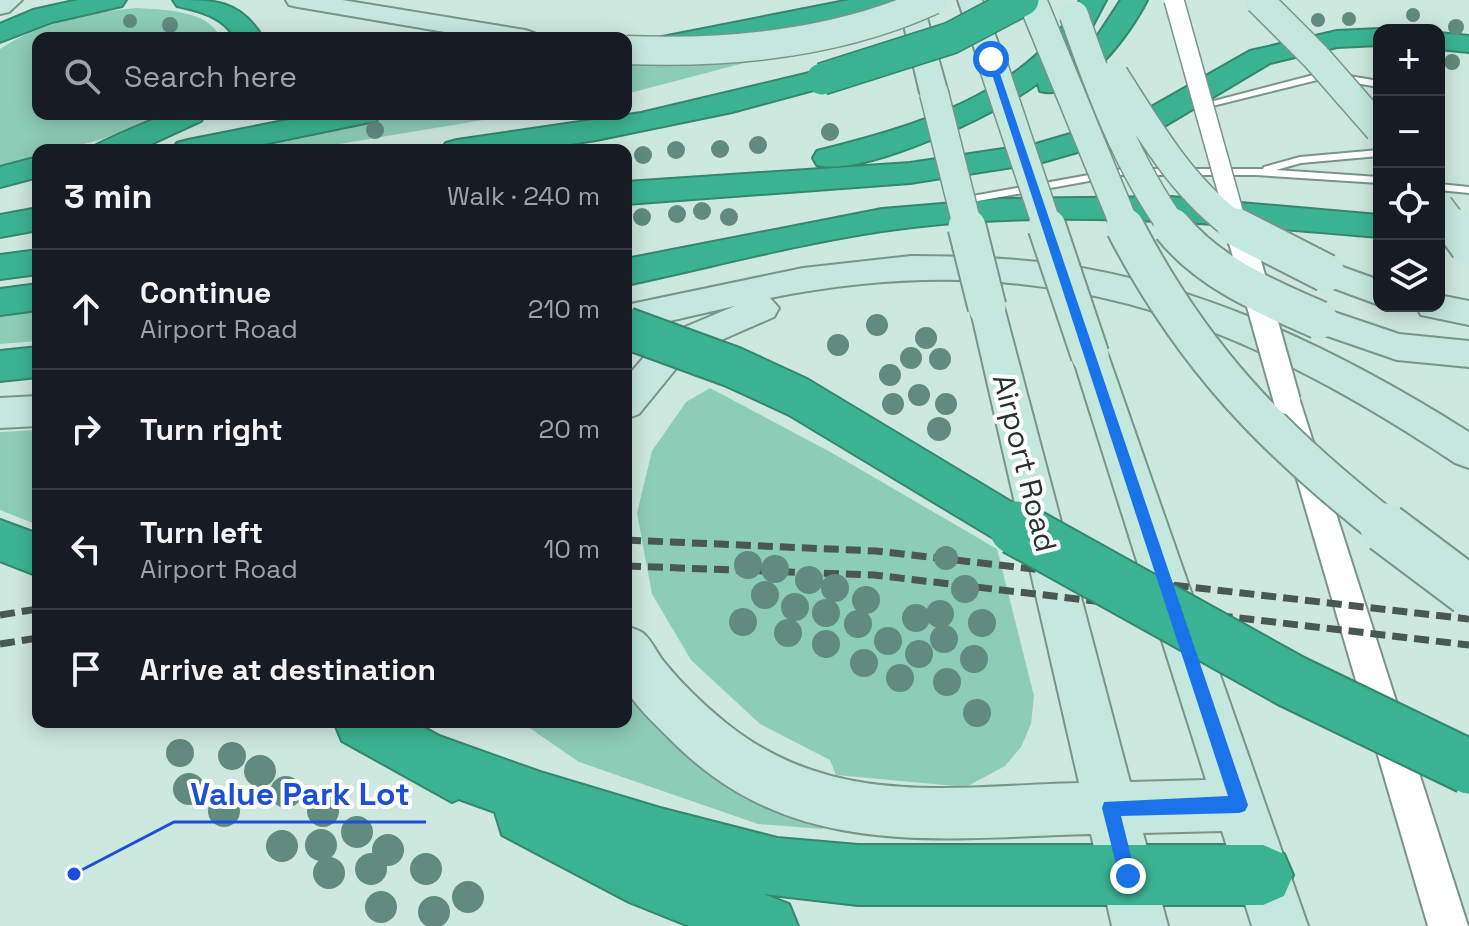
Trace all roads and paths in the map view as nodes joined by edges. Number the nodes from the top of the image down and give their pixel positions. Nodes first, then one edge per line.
1 (10, 0) edge
2 (113, 0) edge
3 (186, 0) edge
4 (298, 0) edge
5 (826, 0) edge
6 (970, 0) edge
7 (984, 0) edge
8 (1023, 0) edge
9 (1032, 0) edge
10 (1134, 0) edge
11 (1174, 0) edge
12 (1259, 0) edge
13 (914, 3) edge
14 (1077, 5) edge
15 (0, 7) edge
16 (734, 30) junction
17 (246, 32) edge
18 (489, 32) edge
19 (0, 34) edge
20 (1373, 37) edge
21 (1445, 42) edge
22 (1469, 44) edge
23 (632, 51) edge
24 (632, 52) edge
25 (822, 79) junction
26 (1373, 83) edge
27 (632, 105) edge
28 (178, 120) edge
29 (336, 120) edge
30 (560, 120) edge
31 (1150, 121) junction
32 (1373, 122) edge
33 (124, 144) edge
34 (218, 144) edge
35 (457, 144) edge
36 (509, 144) edge
37 (1373, 154) edge
38 (847, 155) junction
39 (32, 169) edge
40 (1256, 172) junction
41 (32, 177) edge
42 (0, 180) edge
43 (1373, 180) edge
44 (1445, 188) edge
45 (1469, 190) edge
46 (632, 192) edge
47 (1445, 214) edge
48 (32, 220) edge
49 (882, 220) junction
50 (0, 226) edge
51 (1373, 228) edge
52 (1445, 229) edge
53 (1469, 231) edge
54 (1445, 243) edge
55 (1469, 245) edge
56 (32, 263) edge
57 (0, 267) edge
58 (908, 267) junction
59 (632, 271) edge
60 (1373, 291) edge
61 (32, 298) edge
62 (0, 302) edge
63 (1445, 308) edge
64 (1469, 313) edge
65 (632, 317) edge
66 (632, 330) edge
67 (1469, 354) edge
68 (32, 363) edge
69 (0, 366) edge
70 (632, 397) edge
71 (32, 411) edge
72 (0, 413) edge
73 (1469, 452) edge
74 (0, 540) edge
75 (32, 553) edge
76 (1469, 591) edge
77 (632, 657) edge
78 (372, 728) edge
79 (426, 759) junction
80 (1469, 767) edge
81 (1239, 805) junction
82 (1110, 808) junction
83 (1134, 901) edge
84 (1271, 901) edge
85 (767, 926) edge
86 (1448, 926) edge

1 - 15 street
2 - 19 highway
3 - 17 highway
4 - 18 street
5 - 16 highway
6 - 81 street, bridge
7 - 25 highway, bridge
8 - 25 highway, bridge
9 - 76 street, bridge
10 - 38 highway
11 - 86 street, bridge
12 - 32 street, bridge
13 - 16 highway
13 - 24 street, bridge
13 - 27 highway, bridge
13 - 82 street, Airport Road, bridge
14 - 38 highway
14 - 60 street, bridge
14 - 67 street, bridge
16 - 23 highway
20 - 31 highway
21 - 22 highway
25 - 36 highway
26 - 31 lane
28 - 33 highway
29 - 34 highway
30 - 35 highway
31 - 46 highway
37 - 40 lane
38 - 46 highway
39 - 42 highway
40 - 43 lane
40 - 49 lane
41 - 42 highway
44 - 45 lane
47 - 55 street, bridge
48 - 50 highway
49 - 51 highway
49 - 59 highway
52 - 53 highway
54 - 55 highway
56 - 57 highway
58 - 65 street
58 - 70 street
58 - 73 street
61 - 62 highway
63 - 64 street
66 - 80 highway, bridge
68 - 69 highway
71 - 72 street
74 - 75 highway
77 - 82 street
78 - 79 highway
79 - 83 highway
79 - 85 highway
81 - 82 street
81 - 84 street
82 - 83 street, Airport Road
83 - 84 highway

